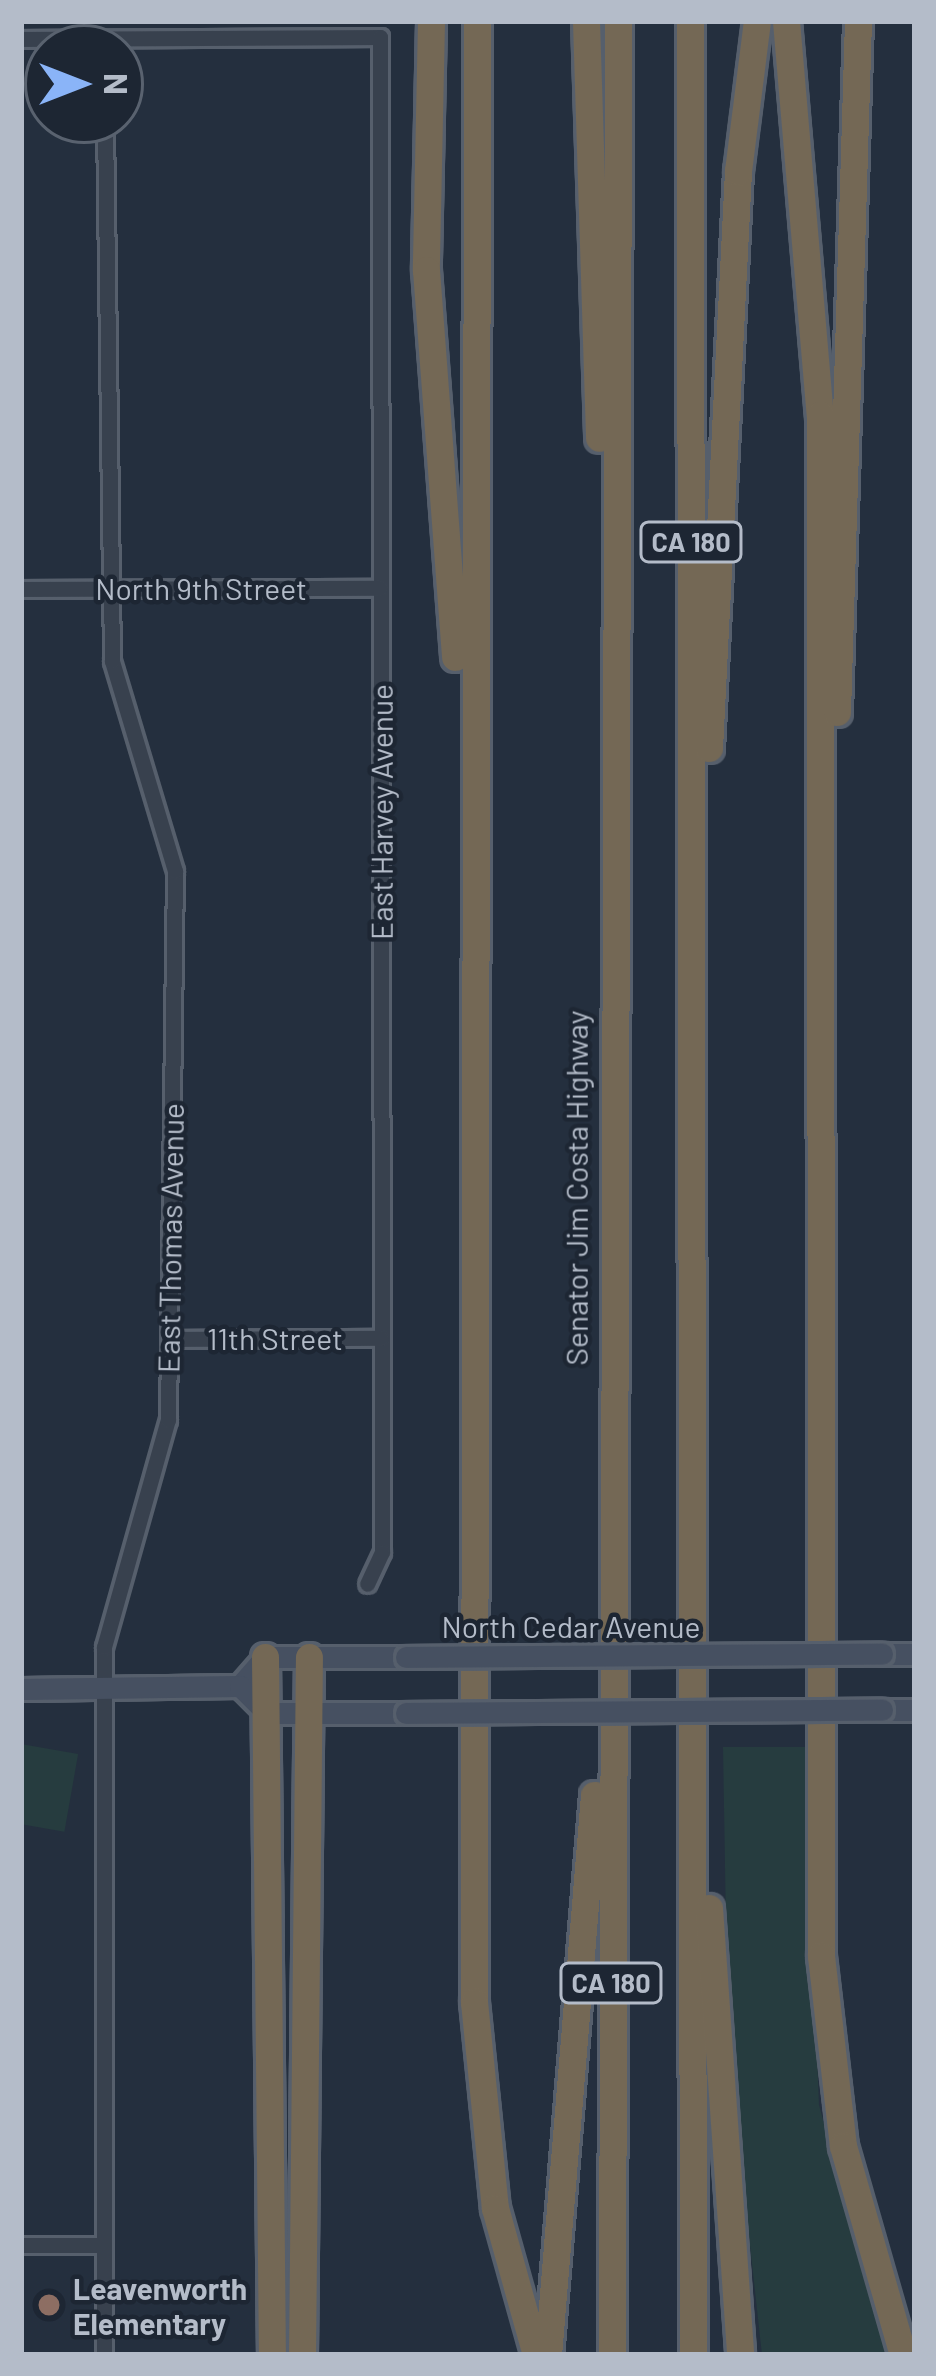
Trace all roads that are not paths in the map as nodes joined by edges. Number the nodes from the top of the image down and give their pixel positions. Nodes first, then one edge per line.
1 (431, 21) edge
2 (477, 21) edge
3 (586, 21) edge
4 (618, 21) edge
5 (690, 21) edge
6 (757, 21) edge
7 (786, 21) edge
8 (858, 21) edge
9 (144, 36) edge
10 (105, 144) edge
11 (106, 588) junction
12 (380, 588) junction
13 (21, 589) edge
14 (609, 694) junction
15 (469, 799) junction
16 (693, 1064) junction
17 (820, 1064) junction
18 (381, 1338) junction
19 (170, 1339) junction
20 (368, 1584) dead end
21 (609, 1612) junction
22 (692, 1616) junction
23 (915, 1654) edge
24 (265, 1657) junction
25 (309, 1657) junction
26 (240, 1686) junction
27 (103, 1687) junction
28 (21, 1689) edge
29 (915, 1710) edge
30 (268, 1713) junction
31 (309, 1714) junction
32 (104, 2245) junction
33 (21, 2246) edge
34 (104, 2355) edge
35 (272, 2355) edge
36 (302, 2355) edge
37 (536, 2355) edge
38 (548, 2355) edge
39 (612, 2355) edge
40 (693, 2355) edge
41 (740, 2355) edge
42 (903, 2355) edge

1 - 15 highway
2 - 15 highway
3 - 14 highway
4 - 14 highway, Senator Jim Costa Highway / CA 180
5 - 16 highway, CA 180
6 - 16 highway
7 - 17 highway
8 - 17 highway
9 - 12 street, East Harvey Avenue
10 - 11 street, East Thomas Avenue
11 - 12 street, North 9th Street
11 - 13 street, North 9th Street
11 - 19 street, East Thomas Avenue
12 - 18 street, East Harvey Avenue
14 - 21 highway, Senator Jim Costa Highway / CA 180
15 - 37 highway
16 - 22 highway, CA 180
17 - 42 highway
18 - 19 street, 11th Street
18 - 20 street, East Harvey Avenue
19 - 27 street, East Thomas Avenue
21 - 38 highway
21 - 39 highway, Senator Jim Costa Highway / CA 180
22 - 40 highway, CA 180
22 - 41 highway
23 - 25 main road, North Cedar Avenue, bridge
24 - 25 main road, North Cedar Avenue
24 - 26 main road
24 - 30 highway
25 - 31 highway
26 - 27 main road
26 - 30 main road
27 - 28 main road
27 - 32 street, East Thomas Avenue
29 - 31 main road, bridge
30 - 31 main road
30 - 35 highway
31 - 36 highway
32 - 33 street
32 - 34 street, East Thomas Avenue

